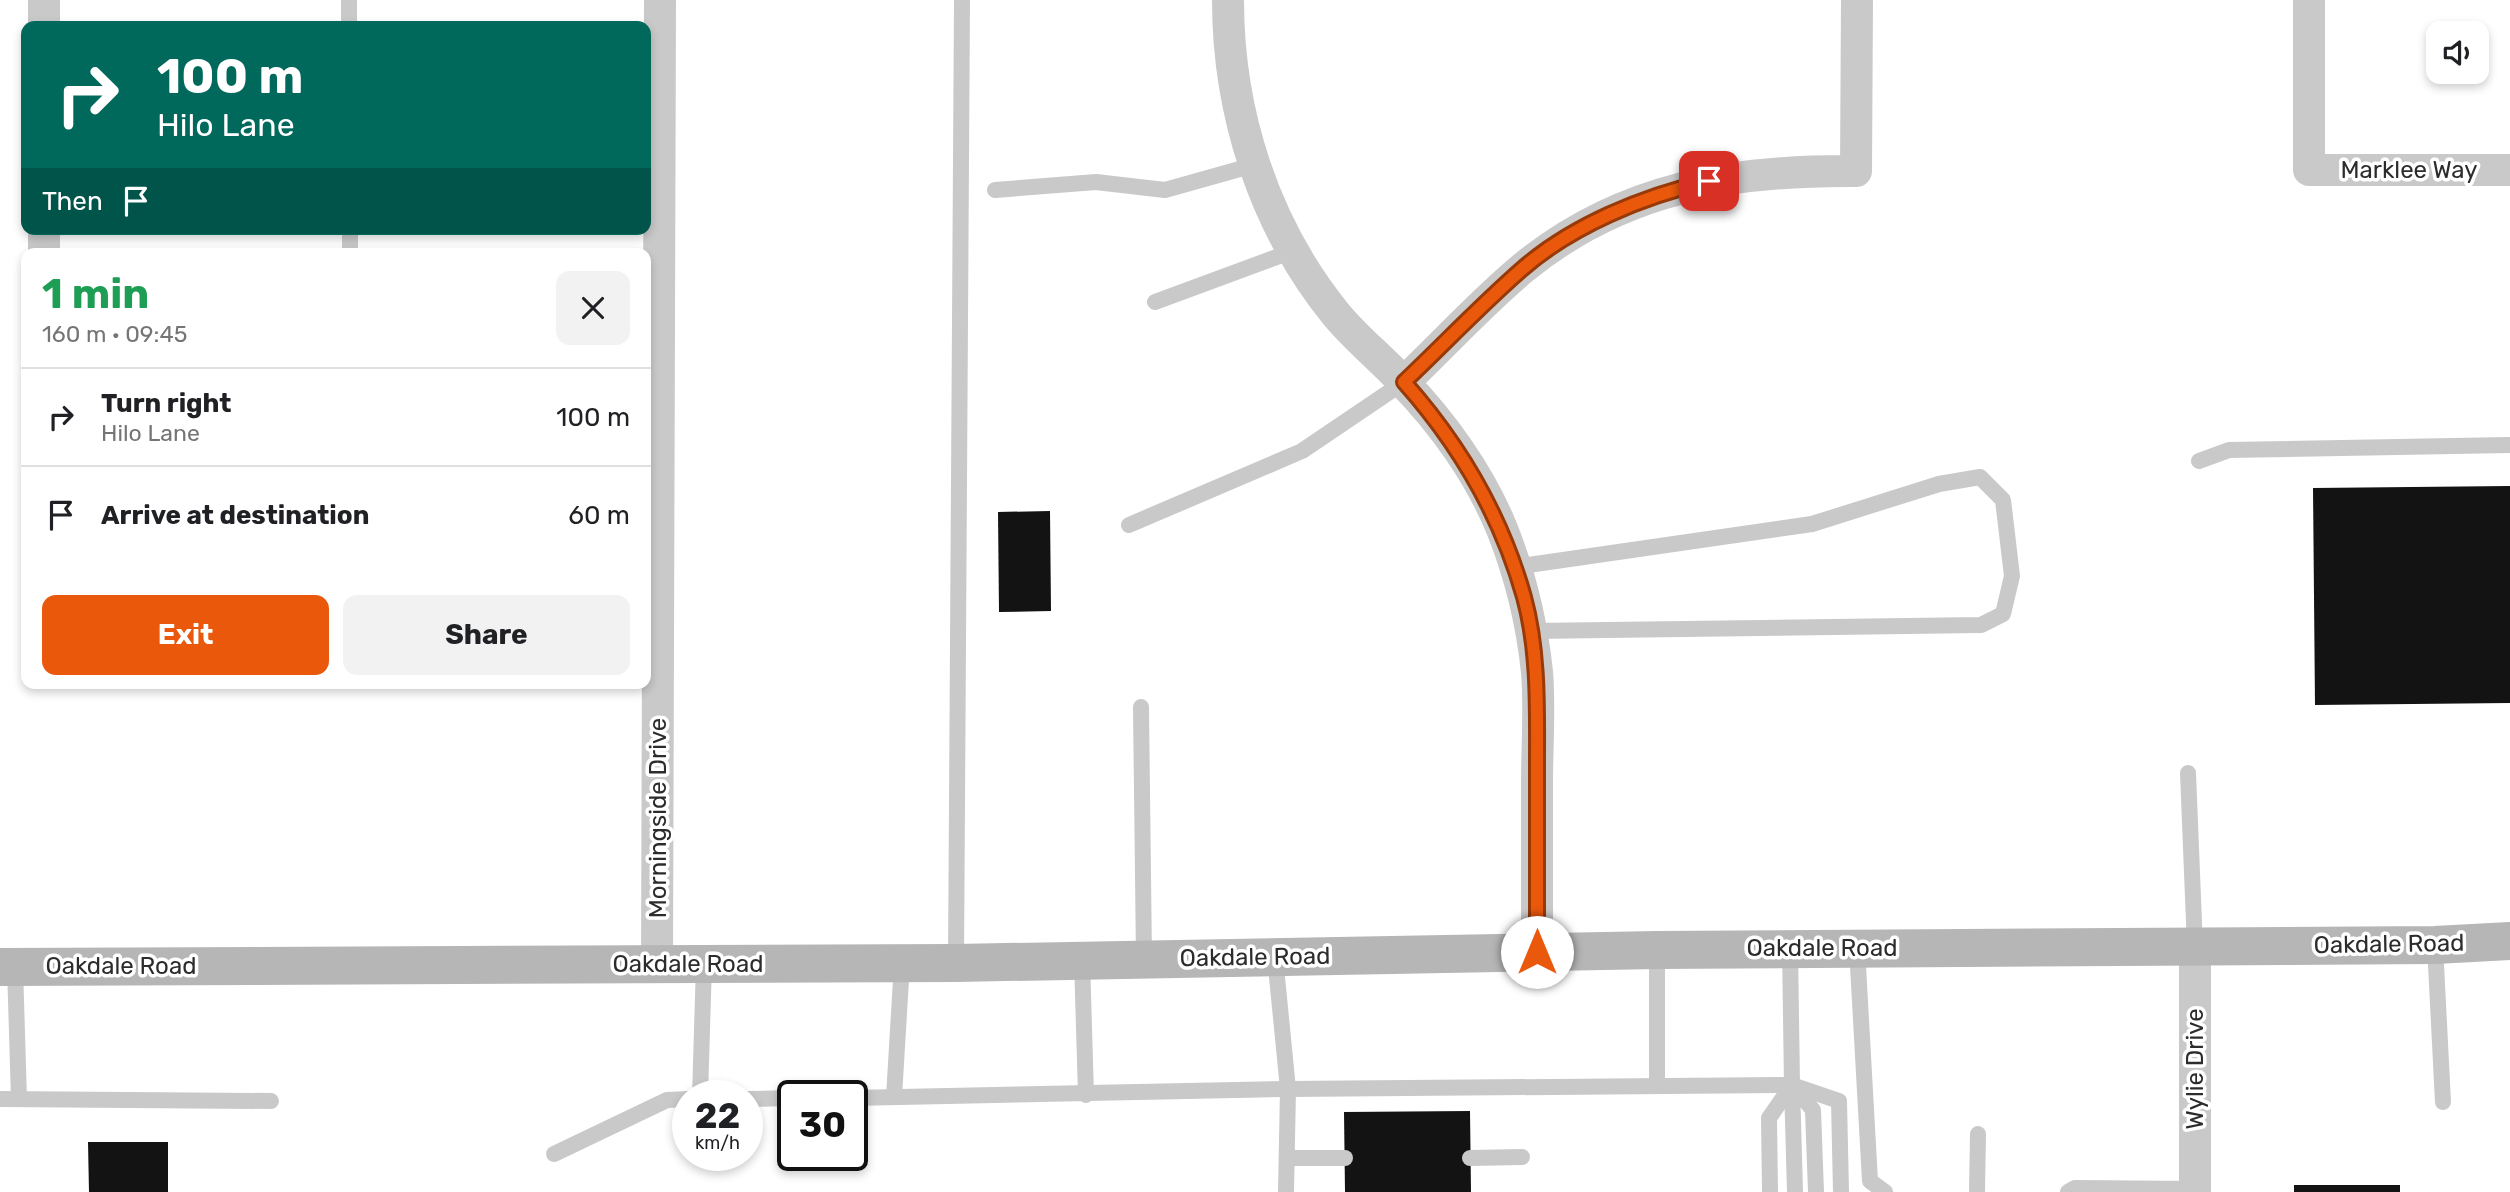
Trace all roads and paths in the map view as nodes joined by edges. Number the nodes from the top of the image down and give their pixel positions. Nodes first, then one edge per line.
1 (44, 0) edge
2 (349, 0) edge
3 (660, 0) edge
4 (961, 0) edge
5 (1228, 0) edge
6 (1857, 0) edge
7 (2309, 0) edge
8 (44, 21) edge
9 (349, 21) edge
10 (1254, 165) junction
11 (2510, 170) edge
12 (995, 190) dead end
13 (1293, 251) junction
14 (1155, 302) dead end
15 (652, 374) edge
16 (1404, 382) junction
17 (2510, 444) edge
18 (2199, 461) dead end
19 (1129, 525) dead end
20 (1514, 566) junction
21 (1530, 631) junction
22 (652, 633) edge
23 (1141, 707) dead end
24 (2188, 773) dead end
25 (2510, 941) edge
26 (2435, 944) junction
27 (2194, 947) junction
28 (1790, 948) junction
29 (1857, 948) junction
30 (1657, 950) junction
31 (1537, 952) junction
32 (1275, 957) junction
33 (1144, 959) junction
34 (1082, 960) junction
35 (902, 963) junction
36 (956, 963) junction
37 (657, 964) junction
38 (704, 964) junction
39 (8, 967) edge
40 (700, 1080) edge
41 (1792, 1085) junction
42 (1657, 1086) junction
43 (1288, 1089) junction
44 (1086, 1095) junction
45 (894, 1097) junction
46 (868, 1098) edge
47 (0, 1099) edge
48 (19, 1099) junction
49 (672, 1100) edge
50 (271, 1101) dead end
51 (2443, 1102) dead end
52 (1978, 1134) dead end
53 (554, 1154) dead end
54 (1522, 1157) dead end
55 (1287, 1158) junction
56 (1345, 1158) dead end
57 (1470, 1158) dead end
58 (2194, 1191) edge
59 (1286, 1192) edge
60 (1770, 1192) edge
61 (1795, 1192) edge
62 (1815, 1192) edge
63 (1841, 1192) edge
64 (1885, 1192) edge
65 (1977, 1192) edge
66 (2068, 1192) edge

1 - 8 street
2 - 9 lane
3 - 15 street, Morningside Drive
4 - 36 lane
5 - 10 street
6 - 16 street
7 - 11 street, Marklee Way
10 - 12 lane
10 - 13 street
13 - 14 lane
13 - 16 street
15 - 22 street, Morningside Drive
16 - 19 lane
16 - 20 street
17 - 18 lane
20 - 21 street
20 - 21 lane
21 - 31 street
22 - 37 street, Morningside Drive
23 - 33 lane
24 - 27 lane
25 - 26 main road, Oakdale Road
26 - 27 main road, Oakdale Road
26 - 51 lane
27 - 29 main road, Oakdale Road
27 - 58 street, Wylie Drive
28 - 29 main road, Oakdale Road
28 - 30 main road, Oakdale Road
28 - 41 lane
29 - 64 lane
30 - 31 main road, Oakdale Road
30 - 42 lane
31 - 32 main road, Oakdale Road
32 - 33 main road, Oakdale Road
32 - 43 lane
33 - 34 main road, Oakdale Road
34 - 36 main road, Oakdale Road
34 - 44 lane
35 - 36 main road, Oakdale Road
35 - 38 main road, Oakdale Road
35 - 45 lane
37 - 38 main road, Oakdale Road
37 - 39 main road, Oakdale Road
38 - 40 lane
39 - 48 lane
41 - 42 lane
41 - 60 lane
41 - 61 lane
41 - 62 lane
41 - 63 lane
42 - 43 lane
43 - 44 lane
43 - 55 lane
44 - 45 lane
45 - 46 lane
47 - 48 lane
48 - 50 lane
49 - 53 lane
52 - 65 lane
54 - 57 lane
55 - 56 lane
55 - 59 lane
58 - 66 lane

